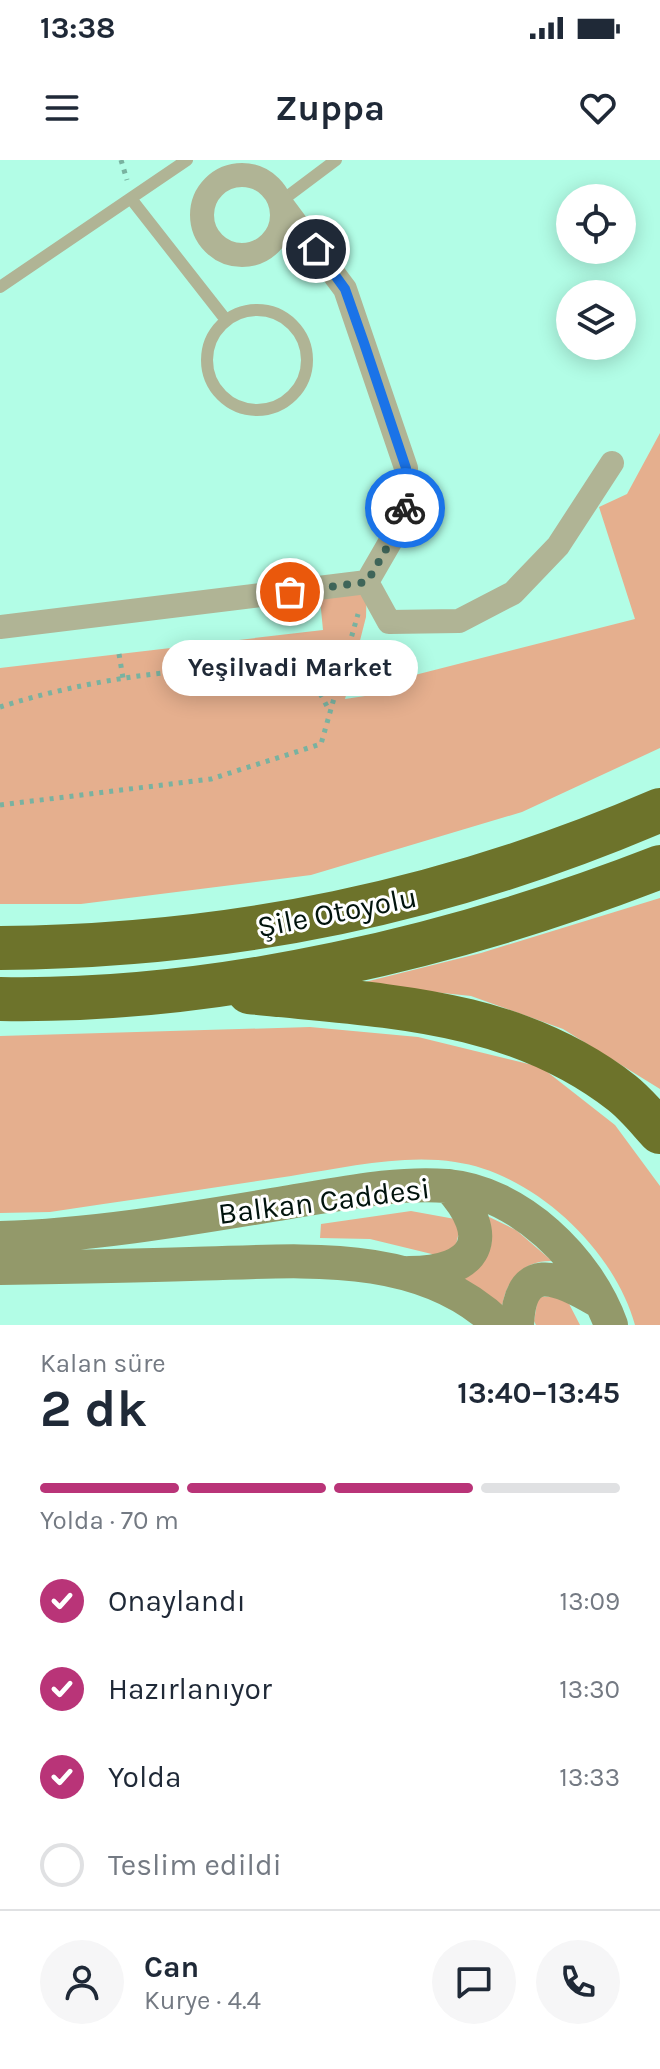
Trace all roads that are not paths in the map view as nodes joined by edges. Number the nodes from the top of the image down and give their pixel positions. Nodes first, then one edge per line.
1 (187, 160) edge
2 (336, 160) edge
3 (132, 200) junction
4 (280, 202) joint
5 (0, 287) edge
6 (226, 320) junction
7 (612, 463) dead end
8 (367, 582) junction
9 (0, 627) edge
10 (660, 810) edge
11 (660, 867) edge
12 (0, 948) edge
13 (203, 987) junction
14 (0, 999) edge
15 (660, 1132) edge
16 (449, 1186) junction
17 (0, 1238) edge
18 (0, 1268) edge
19 (401, 1273) junction
20 (608, 1315) edge
21 (499, 1325) edge
22 (517, 1325) edge

1 - 3 lane
2 - 4 lane
3 - 5 lane
3 - 6 lane
4 - 8 street
6 - 6 lane
7 - 8 street
8 - 9 street
10 - 12 highway, Şile Otoyolu
11 - 13 highway, Şile Otoyolu
13 - 14 highway, Şile Otoyolu
13 - 15 highway
16 - 17 street, Balkan Caddesi
16 - 19 street
16 - 20 street, Balkan Caddesi
18 - 19 street, Balkan Caddesi
19 - 21 street
20 - 22 street

